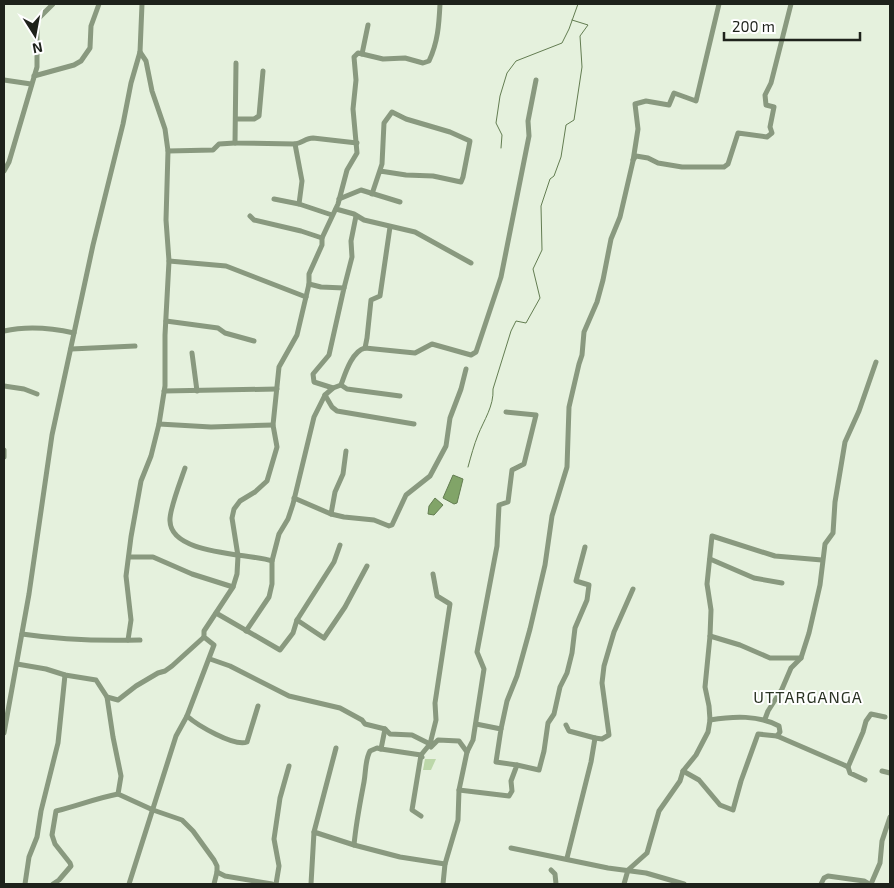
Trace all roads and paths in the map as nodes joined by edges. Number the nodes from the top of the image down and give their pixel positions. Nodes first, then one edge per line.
1 (53, 4) edge
2 (98, 4) edge
3 (142, 4) edge
4 (440, 4) edge
5 (719, 4) edge
6 (791, 4) edge
7 (368, 25) dead end
8 (140, 52) junction
9 (362, 54) junction
10 (236, 63) dead end
11 (263, 71) dead end
12 (34, 76) junction
13 (4, 80) edge
14 (536, 80) dead end
15 (31, 84) junction
16 (236, 119) junction
17 (235, 143) junction
18 (356, 143) junction
19 (295, 144) junction
20 (168, 151) junction
21 (6, 161) edge
22 (633, 161) junction
23 (380, 170) junction
24 (4, 171) edge
25 (372, 194) junction
26 (339, 199) junction
27 (274, 200) dead end
28 (400, 202) dead end
29 (299, 204) junction
30 (336, 209) junction
31 (250, 216) dead end
32 (332, 216) junction
33 (356, 216) junction
34 (390, 227) junction
35 (322, 238) junction
36 (169, 261) junction
37 (471, 263) dead end
38 (309, 284) junction
39 (344, 288) junction
40 (306, 297) junction
41 (166, 321) junction
42 (4, 331) edge
43 (74, 333) junction
44 (254, 341) dead end
45 (135, 346) dead end
46 (71, 348) junction
47 (365, 348) junction
48 (192, 353) dead end
49 (876, 362) dead end
50 (466, 369) dead end
51 (341, 385) junction
52 (4, 386) edge
53 (333, 388) junction
54 (278, 389) junction
55 (197, 390) junction
56 (164, 391) junction
57 (37, 394) dead end
58 (325, 395) junction
59 (400, 396) dead end
60 (506, 412) dead end
61 (159, 424) junction
62 (414, 424) dead end
63 (273, 425) junction
64 (4, 450) edge
65 (346, 451) dead end
66 (4, 457) edge
67 (185, 468) dead end
68 (294, 498) junction
69 (331, 514) junction
70 (340, 545) dead end
71 (585, 547) dead end
72 (238, 556) junction
73 (129, 557) junction
74 (710, 559) junction
75 (822, 560) junction
76 (272, 561) junction
77 (367, 566) dead end
78 (433, 574) dead end
79 (782, 583) dead end
80 (233, 587) junction
81 (633, 589) dead end
82 (216, 612) junction
83 (297, 620) junction
84 (246, 631) junction
85 (22, 634) junction
86 (204, 636) junction
87 (710, 636) junction
88 (128, 640) junction
89 (140, 640) dead end
90 (801, 658) junction
91 (210, 659) junction
92 (17, 664) junction
93 (65, 676) junction
94 (107, 697) junction
95 (258, 706) dead end
96 (186, 716) junction
97 (885, 717) dead end
98 (764, 719) junction
99 (710, 720) junction
100 (476, 724) junction
101 (566, 724) dead end
102 (385, 729) junction
103 (501, 729) junction
104 (4, 732) edge
105 (777, 736) junction
106 (595, 738) junction
107 (438, 740) junction
108 (430, 744) junction
109 (336, 748) dead end
110 (381, 749) junction
111 (467, 752) junction
112 (421, 755) junction
113 (516, 765) junction
114 (289, 766) dead end
115 (848, 767) junction
116 (683, 771) junction
117 (882, 771) dead end
118 (890, 774) edge
119 (865, 780) dead end
120 (459, 790) junction
121 (118, 794) junction
122 (152, 810) junction
123 (422, 816) dead end
124 (890, 817) edge
125 (314, 832) junction
126 (354, 845) junction
127 (511, 848) dead end
128 (567, 858) junction
129 (445, 864) junction
130 (551, 870) dead end
131 (628, 870) junction
132 (217, 872) junction
133 (25, 884) edge
134 (53, 884) edge
135 (129, 884) edge
136 (214, 884) edge
137 (272, 884) edge
138 (276, 884) edge
139 (311, 884) edge
140 (442, 884) edge
141 (556, 884) edge
142 (624, 884) edge
143 (684, 884) edge
144 (821, 884) edge
145 (870, 884) edge

1 - 12 street
2 - 12 street
3 - 8 street
4 - 9 street
5 - 22 street
6 - 22 street
7 - 9 street
8 - 20 street
8 - 43 street
9 - 18 street
10 - 16 street
11 - 16 street
12 - 15 street
13 - 15 street
14 - 47 street
15 - 21 street
16 - 17 street
17 - 19 street
17 - 20 street
18 - 19 street
18 - 26 street
19 - 29 street
20 - 36 street
21 - 24 street
22 - 103 street
23 - 23 street
23 - 25 street
25 - 26 street
25 - 28 street
26 - 30 street
27 - 29 street
29 - 32 street
30 - 32 street
30 - 33 street
31 - 35 street
32 - 35 street
33 - 34 street
33 - 39 street
34 - 37 street
34 - 47 street
35 - 38 street
36 - 40 street
36 - 41 street
38 - 39 street
38 - 40 street
39 - 53 street
40 - 54 street
41 - 44 street
41 - 56 street
42 - 43 street
43 - 46 street
45 - 46 street
46 - 85 street
47 - 51 street
48 - 55 street
49 - 75 street
50 - 69 street
51 - 53 street
51 - 59 street
52 - 57 street
53 - 58 street
54 - 55 street
54 - 63 street
55 - 56 street
56 - 61 street
58 - 62 street
58 - 68 street
60 - 100 street
61 - 63 street
61 - 73 street
63 - 72 street
64 - 66 street
65 - 69 street
67 - 72 street
68 - 69 street
68 - 76 street
70 - 83 street
71 - 113 street
72 - 76 street
72 - 80 street
73 - 80 street
73 - 88 street
74 - 75 street
74 - 79 street
74 - 87 street
75 - 90 street
76 - 84 street
77 - 83 street
78 - 108 street
80 - 82 street
81 - 106 street
82 - 84 street
82 - 86 street
83 - 84 street
85 - 88 street
85 - 92 street
86 - 91 street
86 - 94 street
87 - 90 street
87 - 99 street
88 - 89 street
90 - 98 street
91 - 96 street
91 - 102 street
92 - 93 street
92 - 104 street
93 - 94 street
93 - 133 street
94 - 121 street
95 - 96 street
96 - 122 street
97 - 115 street
98 - 99 street
98 - 105 street
99 - 116 street
100 - 103 street
100 - 111 street
101 - 106 street
102 - 108 street
102 - 110 street
103 - 113 street
105 - 115 street
105 - 116 street
106 - 128 street
107 - 108 street
107 - 111 street
107 - 112 street
108 - 112 street
109 - 125 street
110 - 112 street
110 - 126 street
111 - 120 street
112 - 123 street
113 - 120 street
114 - 138 street
115 - 119 street
116 - 131 street
117 - 118 street
120 - 129 street
121 - 122 street
121 - 134 street
122 - 132 street
122 - 135 street
124 - 145 street
125 - 126 street
125 - 139 street
126 - 129 street
127 - 128 street
128 - 131 street
129 - 140 street
130 - 141 street
131 - 142 street
131 - 143 street
132 - 136 street
132 - 137 street
144 - 145 street

